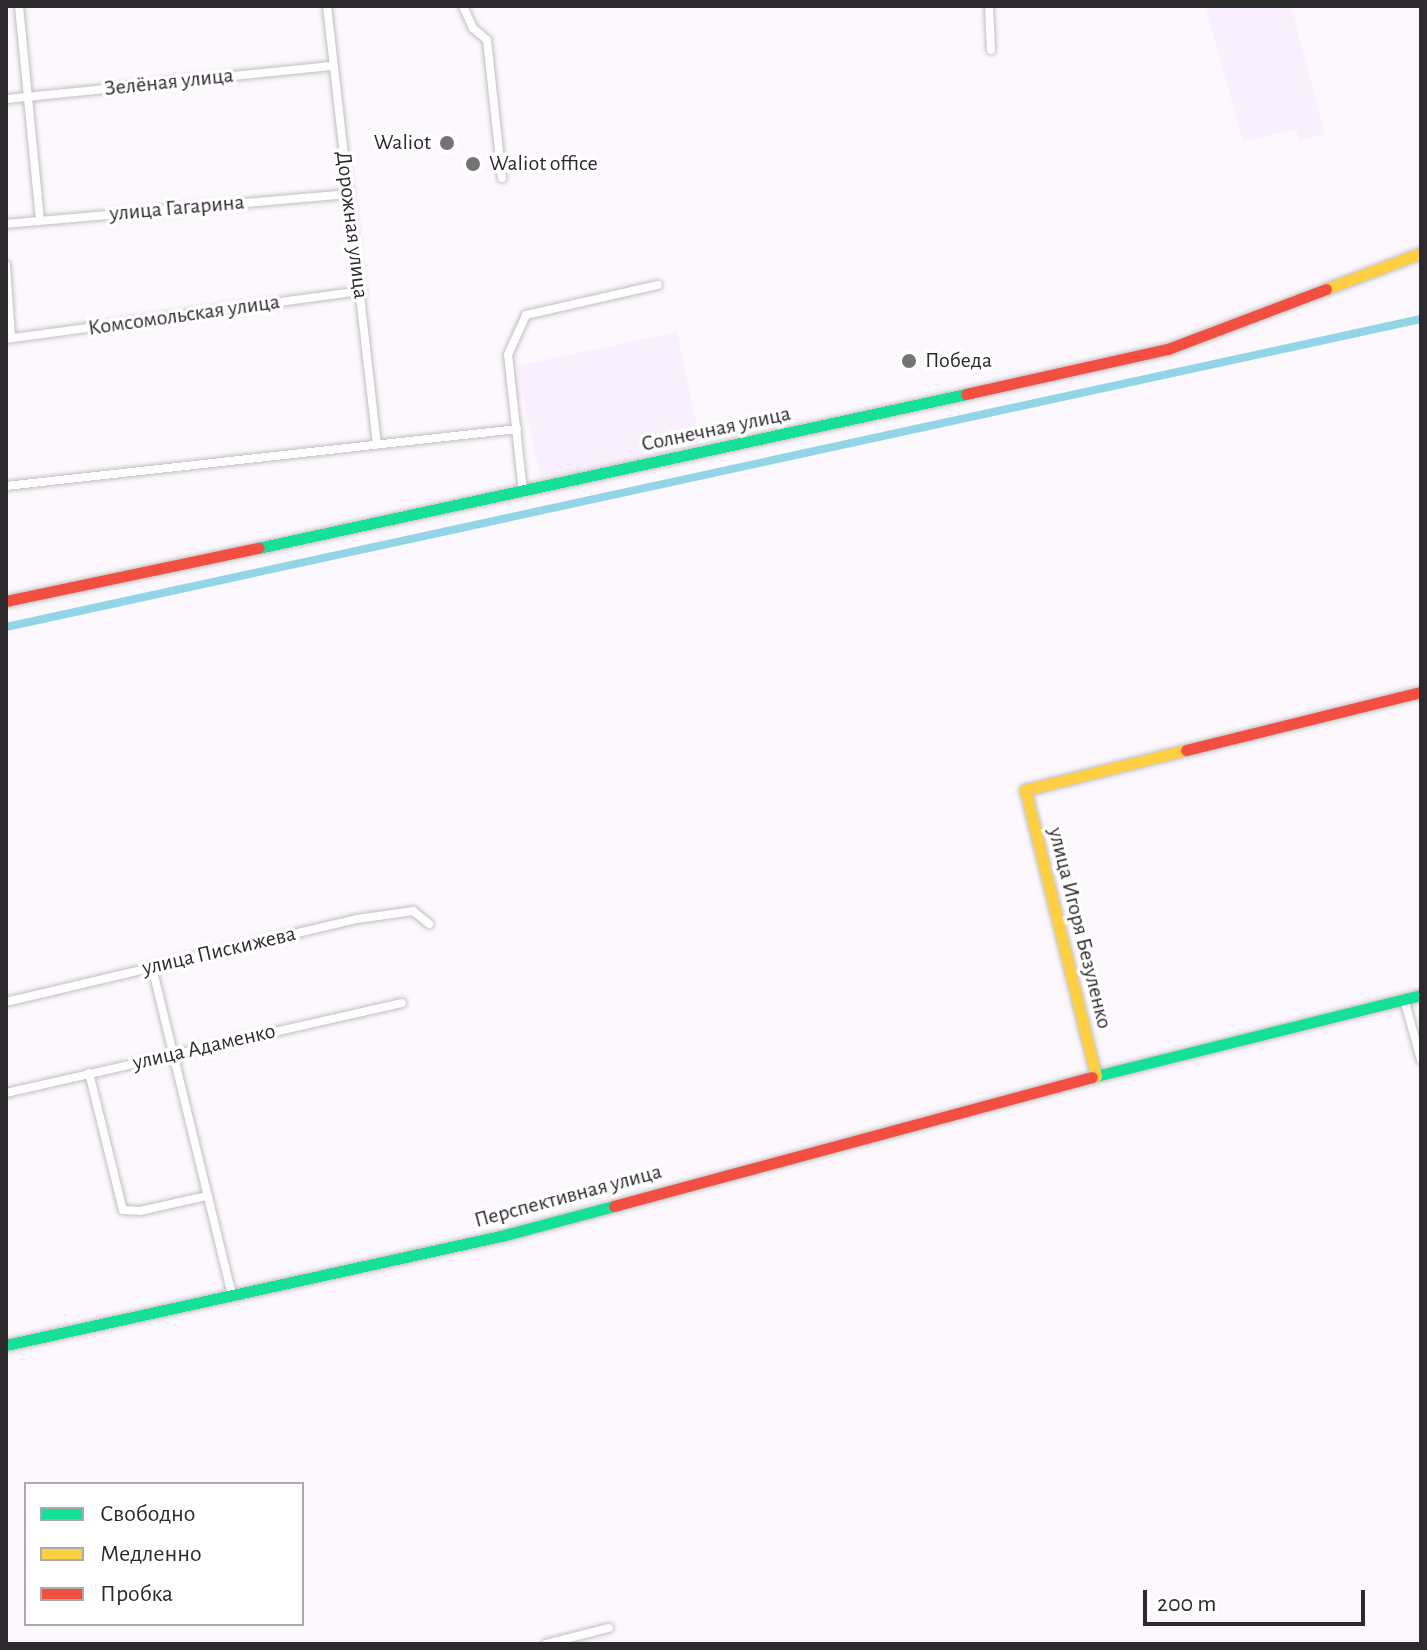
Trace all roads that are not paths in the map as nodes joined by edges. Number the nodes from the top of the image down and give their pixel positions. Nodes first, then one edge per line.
1 (19, 6) edge
2 (327, 6) edge
3 (463, 6) edge
4 (989, 6) edge
5 (991, 50) dead end
6 (332, 66) junction
7 (29, 96) junction
8 (6, 99) edge
9 (502, 178) dead end
10 (348, 194) junction
11 (40, 220) junction
12 (6, 224) edge
13 (1421, 253) edge
14 (6, 265) edge
15 (658, 285) dead end
16 (362, 291) junction
17 (8, 338) edge
18 (517, 429) junction
19 (377, 444) junction
20 (6, 486) edge
21 (523, 492) junction
22 (6, 601) edge
23 (1421, 692) edge
24 (429, 924) dead end
25 (152, 967) junction
26 (1421, 995) edge
27 (1404, 999) junction
28 (6, 1002) edge
29 (402, 1003) dead end
30 (173, 1054) junction
31 (1421, 1060) edge
32 (89, 1073) junction
33 (1096, 1076) junction
34 (6, 1093) edge
35 (207, 1196) junction
36 (232, 1296) junction
37 (6, 1345) edge
38 (609, 1628) dead end
39 (546, 1644) edge

1 - 7 street
2 - 6 street, Дорожная улица
3 - 9 street
4 - 5 street
6 - 7 street, Зелёная улица
6 - 10 street, Дорожная улица
7 - 8 street, Зелёная улица
7 - 11 street
10 - 11 street, улица Гагарина
10 - 16 street, Дорожная улица
11 - 12 street, улица Гагарина
13 - 21 street, Солнечная улица
14 - 17 street
15 - 18 street
16 - 17 street, Комсомольская улица
16 - 19 street, Дорожная улица
18 - 19 street
18 - 21 street
19 - 20 street
21 - 22 street, Солнечная улица
23 - 33 street, улица Игоря Безуленко
24 - 25 street, улица Пискижева
25 - 28 street, улица Пискижева
25 - 30 street
26 - 27 street, Перспективная улица
27 - 31 street
27 - 33 street, Перспективная улица
29 - 30 street, улица Адаменко
30 - 32 street, улица Адаменко
30 - 35 street
32 - 34 street, улица Адаменко
32 - 35 street
33 - 36 street, Перспективная улица
35 - 36 street
36 - 37 street, Перспективная улица
38 - 39 street

